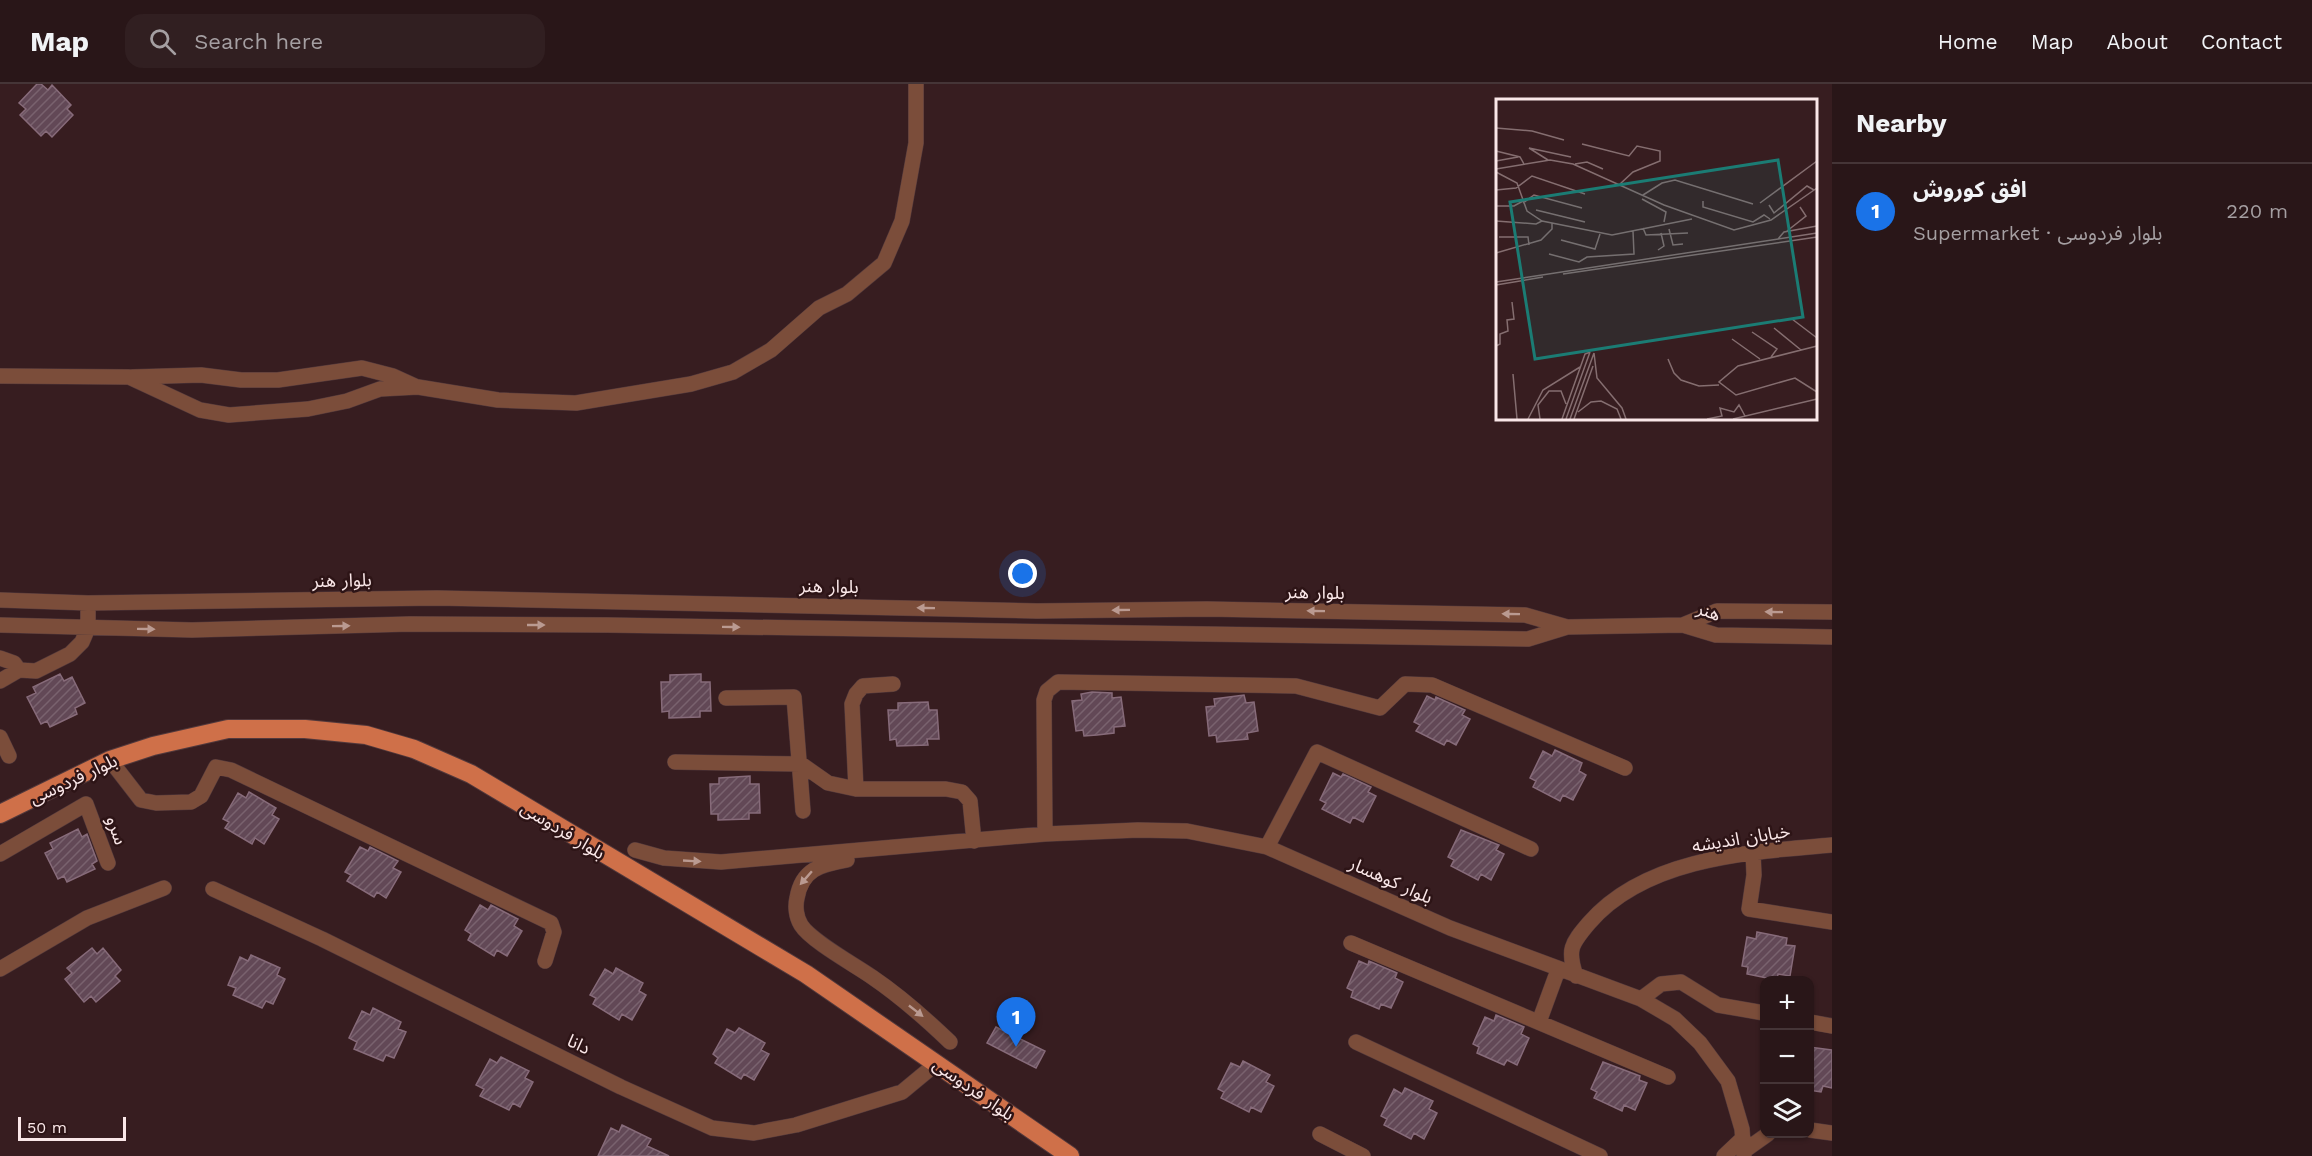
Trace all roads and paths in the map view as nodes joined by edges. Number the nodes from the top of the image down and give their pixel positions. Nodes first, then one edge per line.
1 (916, 84) edge
2 (0, 376) edge
3 (129, 377) junction
4 (418, 387) junction
5 (0, 600) edge
6 (88, 603) junction
7 (1832, 612) edge
8 (0, 625) edge
9 (1683, 625) junction
10 (1567, 627) junction
11 (88, 628) junction
12 (1832, 637) edge
13 (0, 658) edge
14 (19, 670) junction
15 (0, 681) edge
16 (893, 684) dead end
17 (726, 698) dead end
18 (0, 737) edge
19 (9, 756) dead end
20 (110, 760) junction
21 (675, 762) dead end
22 (801, 764) junction
23 (1625, 768) dead end
24 (856, 789) junction
25 (803, 811) dead end
26 (0, 814) edge
27 (1045, 834) junction
28 (974, 841) junction
29 (1832, 845) edge
30 (920, 846) junction
31 (1267, 847) junction
32 (1531, 849) dead end
33 (635, 850) dead end
34 (1753, 852) junction
35 (0, 854) edge
36 (108, 863) dead end
37 (164, 888) dead end
38 (213, 889) dead end
39 (1832, 922) edge
40 (1351, 942) dead end
41 (545, 961) dead end
42 (0, 969) edge
43 (1558, 970) junction
44 (1576, 976) junction
45 (1641, 999) junction
46 (1760, 1012) edge
47 (1539, 1022) junction
48 (1814, 1023) edge
49 (1832, 1026) edge
50 (950, 1042) dead end
51 (1356, 1042) dead end
52 (937, 1063) junction
53 (1668, 1077) dead end
54 (1814, 1131) edge
55 (1832, 1133) edge
56 (1320, 1134) dead end
57 (1761, 1138) edge
58 (1744, 1148) edge
59 (1070, 1156) edge
60 (1363, 1156) edge
61 (1600, 1156) edge
62 (1724, 1156) edge

1 - 4 street
2 - 3 street
3 - 4 street
3 - 4 street
5 - 6 street, بلوار هنر
10 -> 6 street, بلوار هنر
6 - 11 street
7 -> 9 street, هنر
8 - 11 street, بلوار هنر
9 - 10 street, بلوار هنر
9 - 12 street, هنر
11 -> 10 street, بلوار هنر
11 - 14 street
13 - 14 street
14 - 15 street
16 - 24 street
17 - 22 street
18 - 19 street
20 - 26 main road, بلوار فردوسی
20 - 41 street
20 - 52 main road, بلوار فردوسی
21 - 22 street
22 - 24 street
22 - 25 street
23 - 27 street
24 - 28 street
27 - 28 street, بلوار کوهسار
27 - 31 street, بلوار کوهسار
28 - 30 street, بلوار کوهسار
29 - 34 street, خیابان اندیشه
33 -> 30 street
30 -> 50 street
31 - 32 street
31 - 43 street, بلوار کوهسار
34 - 39 street
34 - 44 street, خیابان اندیشه
35 - 36 street, سرو
37 - 42 street
38 - 52 street, دانا
40 - 47 street
43 - 44 street, بلوار کوهسار
43 - 47 street
44 - 45 street, بلوار کوهسار
45 - 46 street
45 - 58 street, بلوار کوهسار
47 - 53 street
48 - 49 street
51 - 61 street
52 - 59 main road, بلوار فردوسی
54 - 55 street
56 - 60 street
57 - 58 street
58 - 62 street

